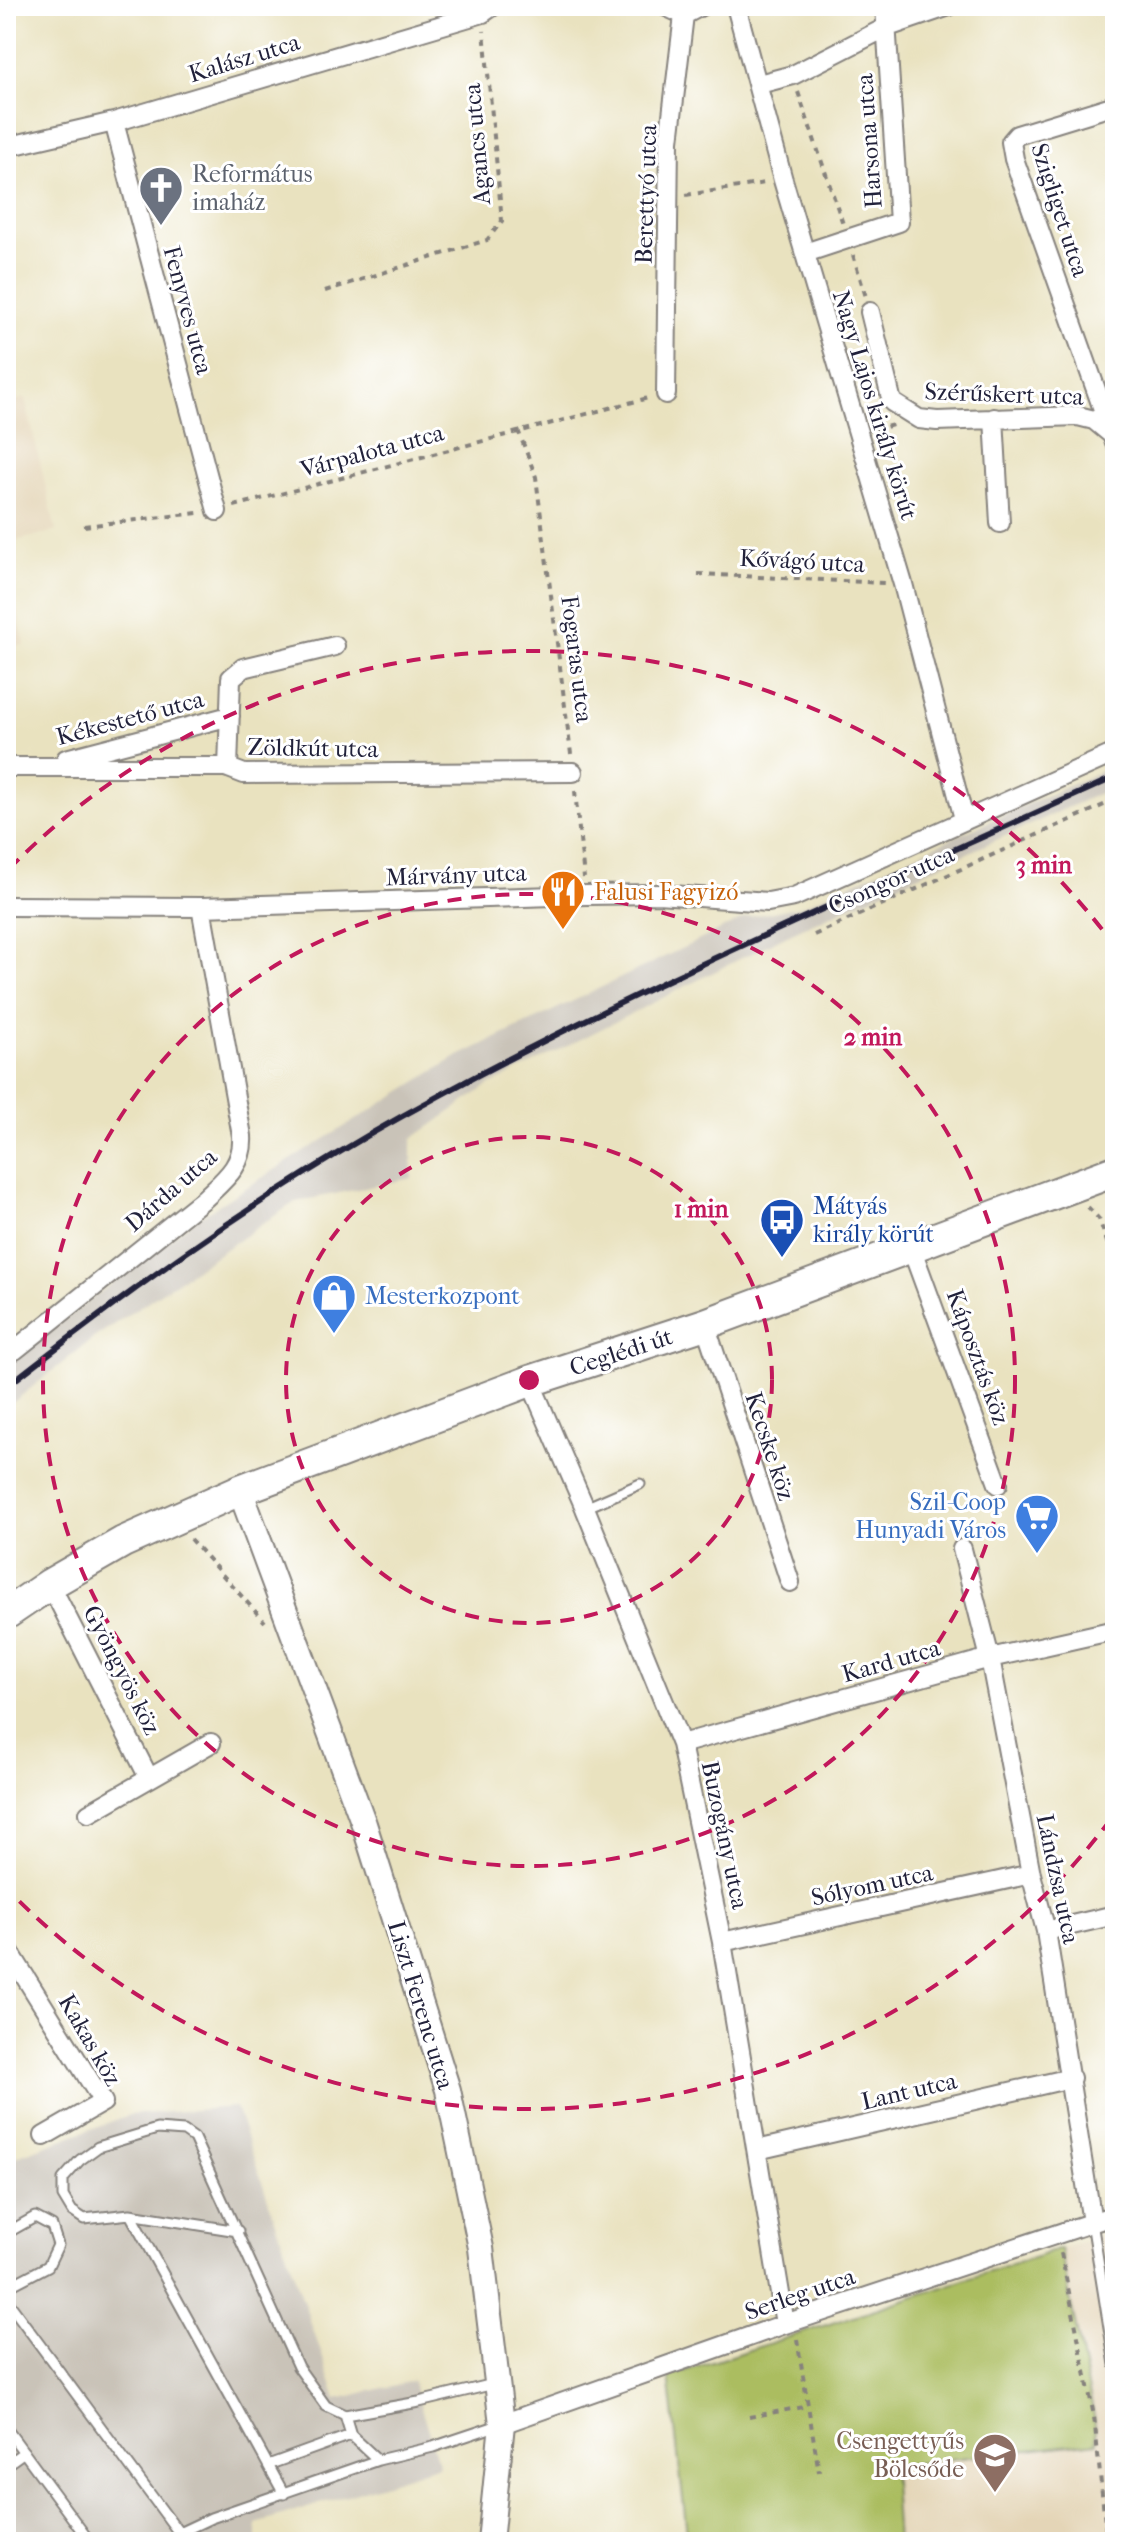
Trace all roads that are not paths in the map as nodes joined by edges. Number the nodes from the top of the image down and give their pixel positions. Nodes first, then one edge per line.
1 (665, 6) edge
2 (701, 6) edge
3 (736, 6) edge
4 (885, 6) edge
5 (949, 6) edge
6 (488, 9) edge
7 (684, 15) junction
8 (885, 28) junction
9 (759, 84) junction
10 (1115, 105) edge
11 (114, 122) junction
12 (6, 147) edge
13 (805, 253) junction
14 (870, 312) road end
15 (666, 394) road end
16 (994, 418) junction
17 (1113, 438) edge
18 (217, 511) road end
19 (1000, 523) dead end
20 (335, 646) dead end
21 (230, 716) junction
22 (1115, 753) edge
23 (43, 765) junction
24 (6, 767) edge
25 (228, 768) junction
26 (573, 772) road end
27 (964, 819) junction
28 (6, 906) edge
29 (201, 907) junction
30 (1115, 1171) edge
31 (911, 1247) junction
32 (705, 1324) junction
33 (6, 1353) edge
34 (530, 1381) junction
35 (640, 1484) dead end
36 (998, 1484) dead end
37 (240, 1490) junction
38 (585, 1508) junction
39 (962, 1549) dead end
40 (790, 1582) dead end
41 (50, 1584) junction
42 (6, 1614) edge
43 (1115, 1630) edge
44 (990, 1658) junction
45 (211, 1743) dead end
46 (681, 1744) junction
47 (149, 1778) junction
48 (89, 1813) dead end
49 (1031, 1874) junction
50 (1115, 1915) edge
51 (1046, 1931) junction
52 (722, 1942) junction
53 (6, 1946) edge
54 (1071, 2078) junction
55 (44, 2136) dead end
56 (757, 2150) junction
57 (130, 2214) junction
58 (1115, 2215) edge
59 (1092, 2222) junction
60 (12, 2230) dead end
61 (238, 2231) junction
62 (6, 2288) edge
63 (6, 2299) edge
64 (789, 2322) junction
65 (1115, 2365) edge
66 (497, 2383) junction
67 (345, 2415) junction
68 (502, 2424) junction
69 (6, 2428) edge
70 (351, 2435) junction
71 (24, 2452) junction
72 (378, 2460) junction
73 (6, 2465) edge
74 (268, 2465) junction
75 (284, 2494) junction
76 (179, 2533) junction
77 (90, 2542) edge
78 (168, 2542) edge
79 (490, 2542) edge

1 - 7 street
2 - 7 street
3 - 9 street, Nagy Lajos király körút
4 - 8 street, Harsona utca
5 - 8 street
6 - 11 street, Kalász utca
7 - 15 street, Berettyó utca
8 - 9 street
8 - 13 street, Harsona utca
9 - 13 street, Nagy Lajos király körút
10 - 17 street, Szigliget utca
11 - 12 street, Kalász utca
11 - 18 street, Fenyves utca
13 - 27 street, Nagy Lajos király körút
14 - 16 street, Szérűskert utca
16 - 17 street, Szérűskert utca
16 - 19 street
20 - 21 street, Kékestető utca
21 - 23 street, Kékestető utca
21 - 25 street, Kékestető utca
22 - 27 street, Márvány utca
23 - 24 street, Zöldkút utca
23 - 25 street, Zöldkút utca
25 - 26 street, Zöldkút utca
27 - 29 street, Márvány utca
28 - 29 street, Márvány utca
29 - 33 street, Dárda utca
30 - 31 main road, Ceglédi út
31 - 32 main road, Ceglédi út
31 - 36 street, Káposztás köz
32 - 34 main road, Ceglédi út
32 - 40 street, Kecske köz
34 - 37 main road, Ceglédi út
34 - 38 street, Buzogány utca
35 - 38 lane
37 - 41 main road, Ceglédi út
37 - 66 street, Liszt Ferenc utca
38 - 46 street, Buzogány utca
39 - 44 street, Lándzsa utca
41 - 42 main road, Ceglédi út
41 - 47 street, Gyöngyös köz
43 - 44 street, Kard utca
44 - 46 street, Kard utca
44 - 49 street, Lándzsa utca
45 - 47 street
46 - 52 street, Buzogány utca
47 - 48 street
49 - 51 street, Lándzsa utca
49 - 52 street, Sólyom utca
50 - 51 street
51 - 54 street, Lándzsa utca
52 - 56 street, Buzogány utca
53 - 55 street, Kakas köz
54 - 56 street, Lant utca
54 - 59 street, Lándzsa utca
56 - 64 street, Buzogány utca
57 - 61 lane
57 - 61 lane
57 - 74 lane
58 - 59 street, Serleg utca
59 - 64 street, Serleg utca
59 - 65 lane
60 - 62 lane
61 - 67 lane
63 - 76 lane
64 - 68 street, Serleg utca
66 - 67 lane
66 - 68 street, Liszt Ferenc utca
67 - 70 lane
68 - 72 lane
68 - 79 street, Liszt Ferenc utca
69 - 71 lane
70 - 72 lane
70 - 74 lane
71 - 73 lane
71 - 77 lane
72 - 75 lane
74 - 75 lane
75 - 76 lane
76 - 78 lane

